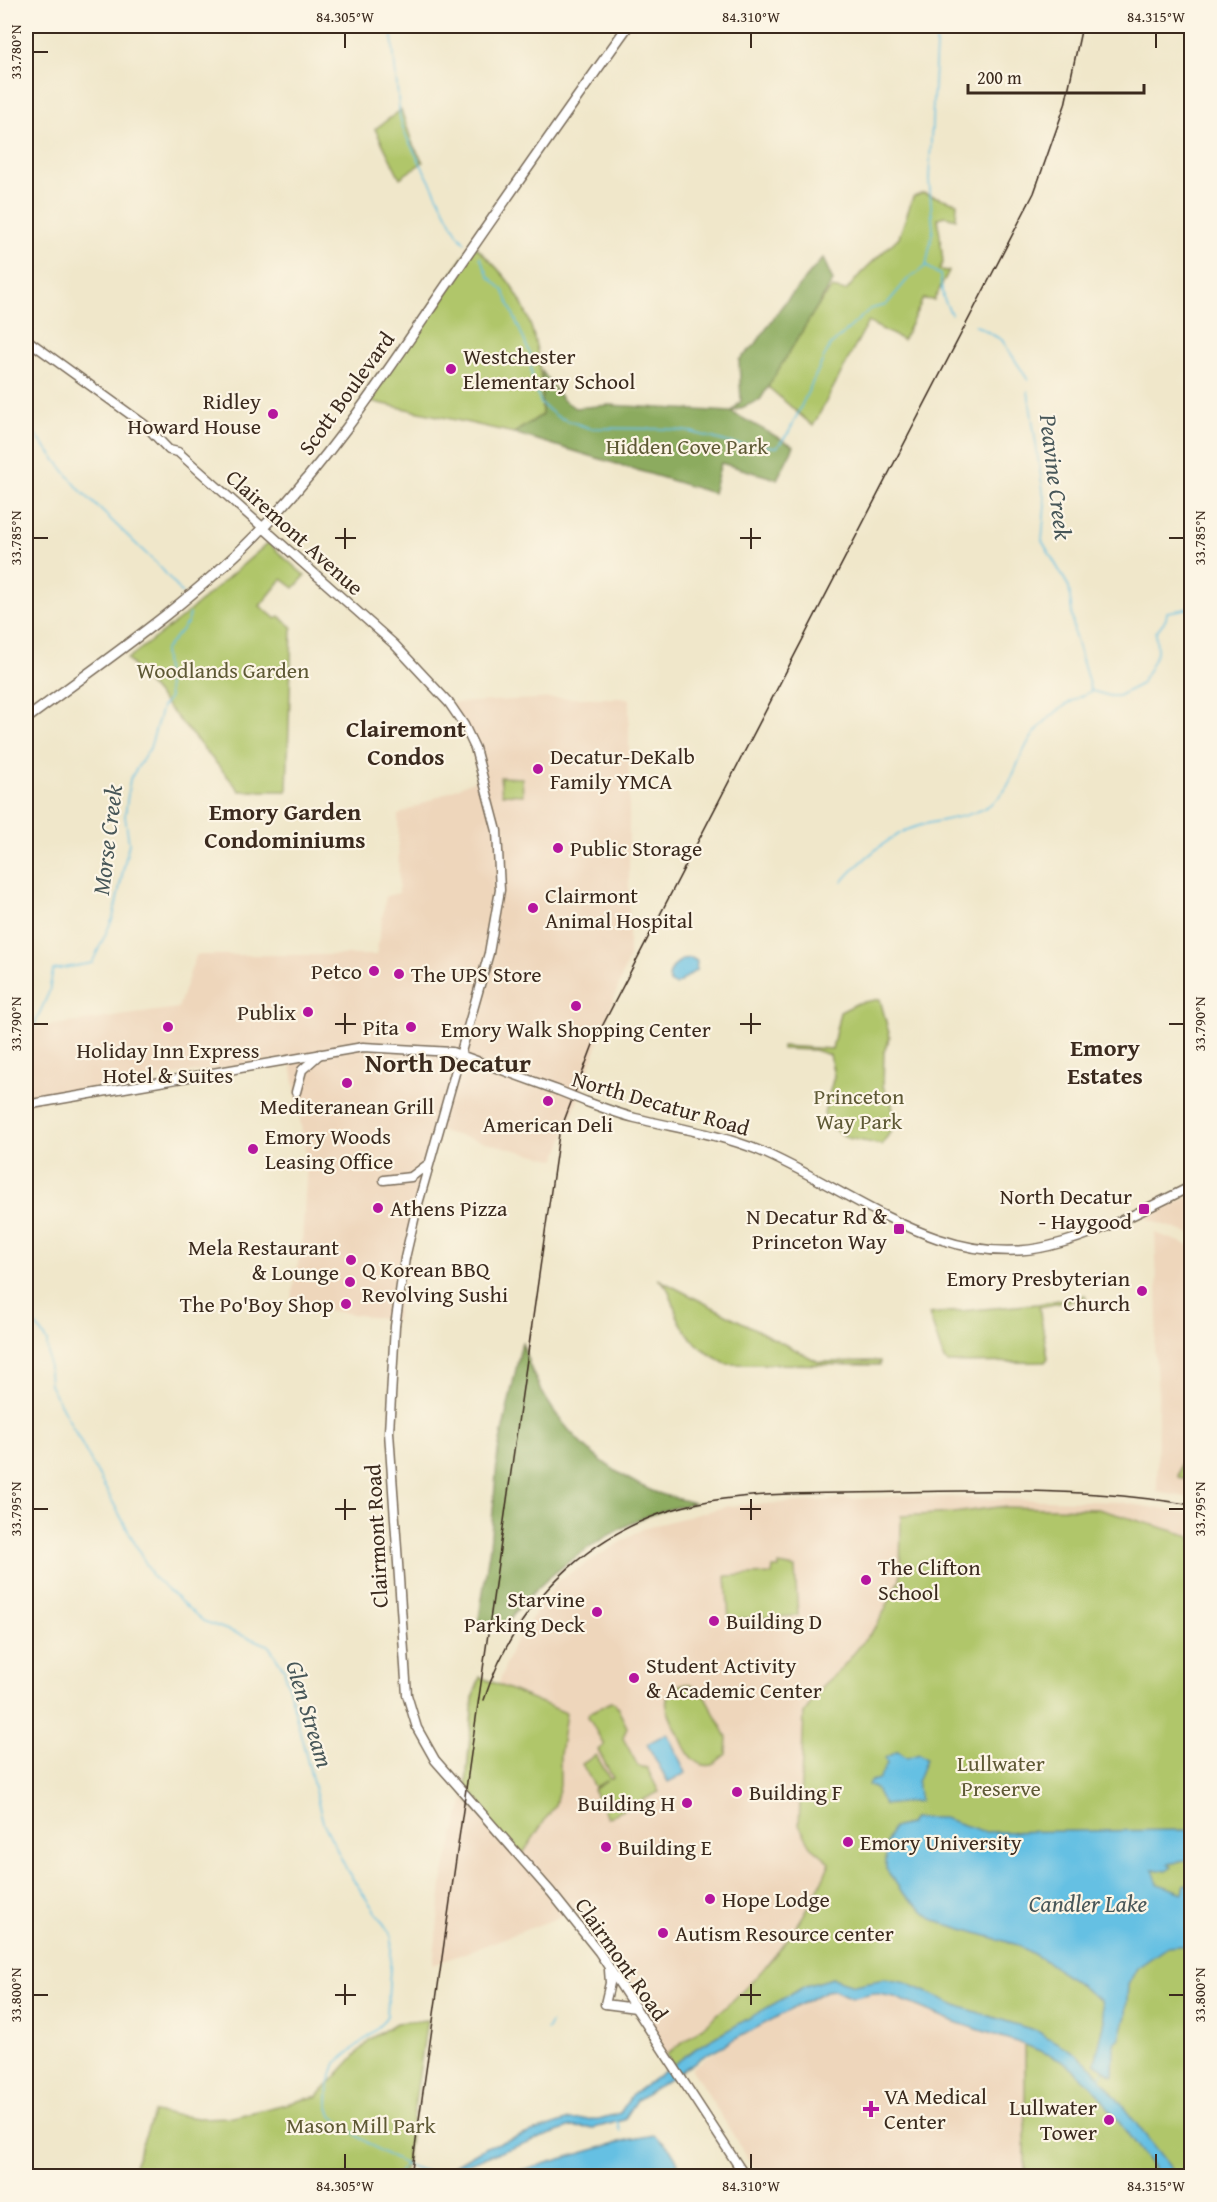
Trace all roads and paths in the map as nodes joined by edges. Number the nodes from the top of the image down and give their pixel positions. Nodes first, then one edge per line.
1 (628, 26) edge
2 (26, 339) edge
3 (263, 526) junction
4 (26, 719) edge
5 (489, 797) joint
6 (322, 1052) junction
7 (461, 1055) junction
8 (296, 1092) dead end
9 (26, 1105) edge
10 (429, 1162) junction
11 (384, 1180) dead end
12 (1191, 1186) edge
13 (609, 1966) junction
14 (636, 2008) junction
15 (745, 2176) edge

1 - 3 highway, Scott Boulevard
2 - 3 main road, Clairemont Avenue
3 - 4 highway, Scott Boulevard
3 - 5 main road, Clairemont Avenue
5 - 7 main road, Clairmont Road
6 - 7 main road, North Decatur Road
6 - 8 main road
6 - 9 main road, North Decatur Road
7 - 10 main road, Clairmont Road
7 - 12 main road, North Decatur Road, bridge
10 - 11 main road
10 - 13 main road, Clairmont Road
13 - 14 main road, Clairmont Road
13 - 14 main road
14 - 15 main road, Clairmont Road

